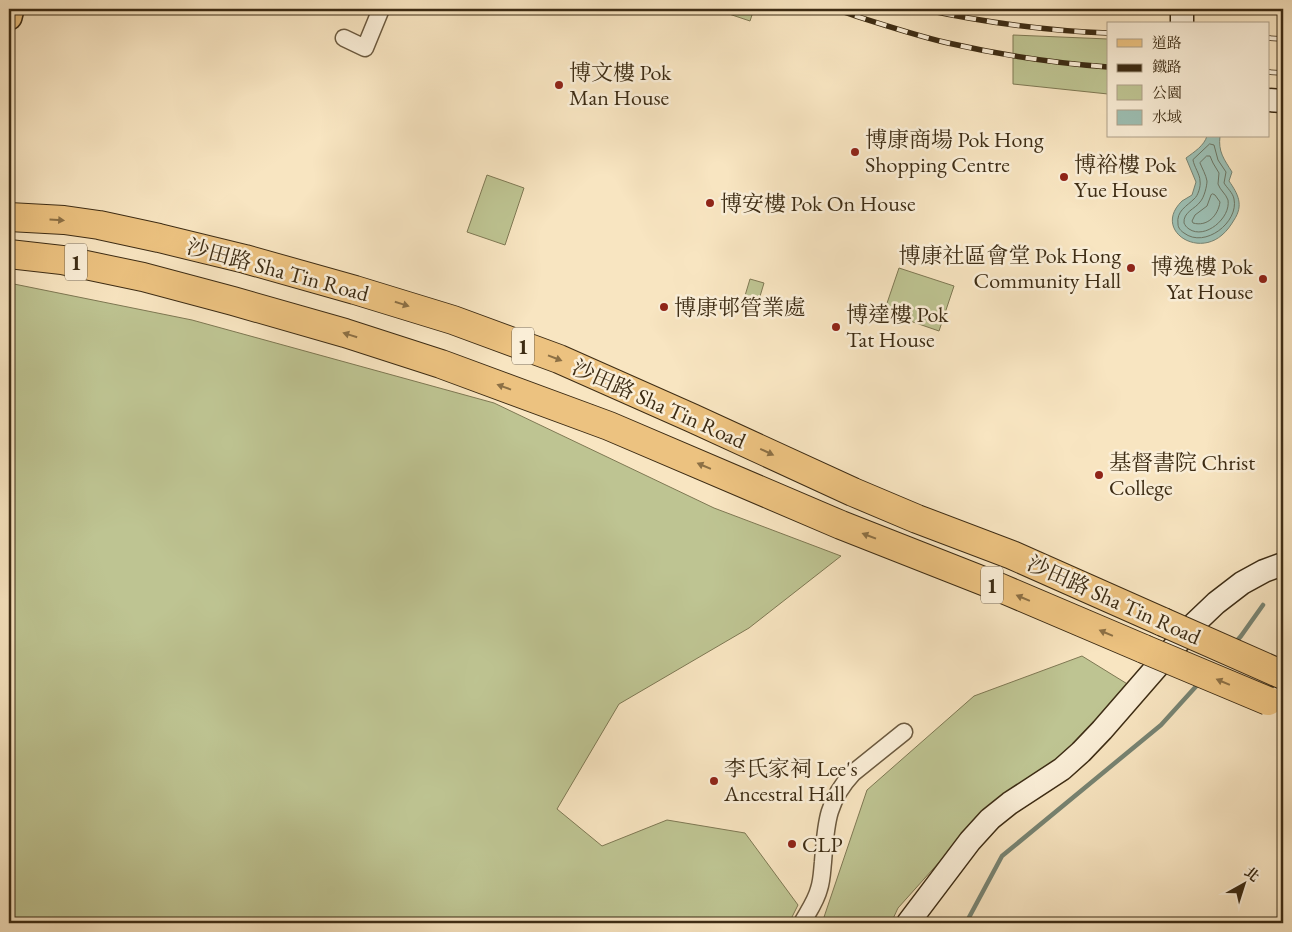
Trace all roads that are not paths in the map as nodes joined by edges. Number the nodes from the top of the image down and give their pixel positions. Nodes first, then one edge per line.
1 (10, 9) edge
2 (381, 9) edge
3 (1182, 9) edge
4 (9, 17) edge
5 (1182, 22) edge
6 (344, 38) dead end
7 (1270, 100) edge
8 (1283, 101) edge
9 (9, 217) edge
10 (9, 254) edge
11 (1283, 564) edge
12 (1283, 675) edge
13 (1276, 704) edge
14 (904, 732) dead end
15 (802, 923) edge
16 (908, 923) edge

1 - 4 main road
2 - 6 street
3 - 5 street
7 - 8 street
9 -> 12 highway, 沙田路 Sha Tin Road / 1, bridge
13 -> 10 highway, 沙田路 Sha Tin Road / 1, bridge
11 - 16 street
14 - 15 street

